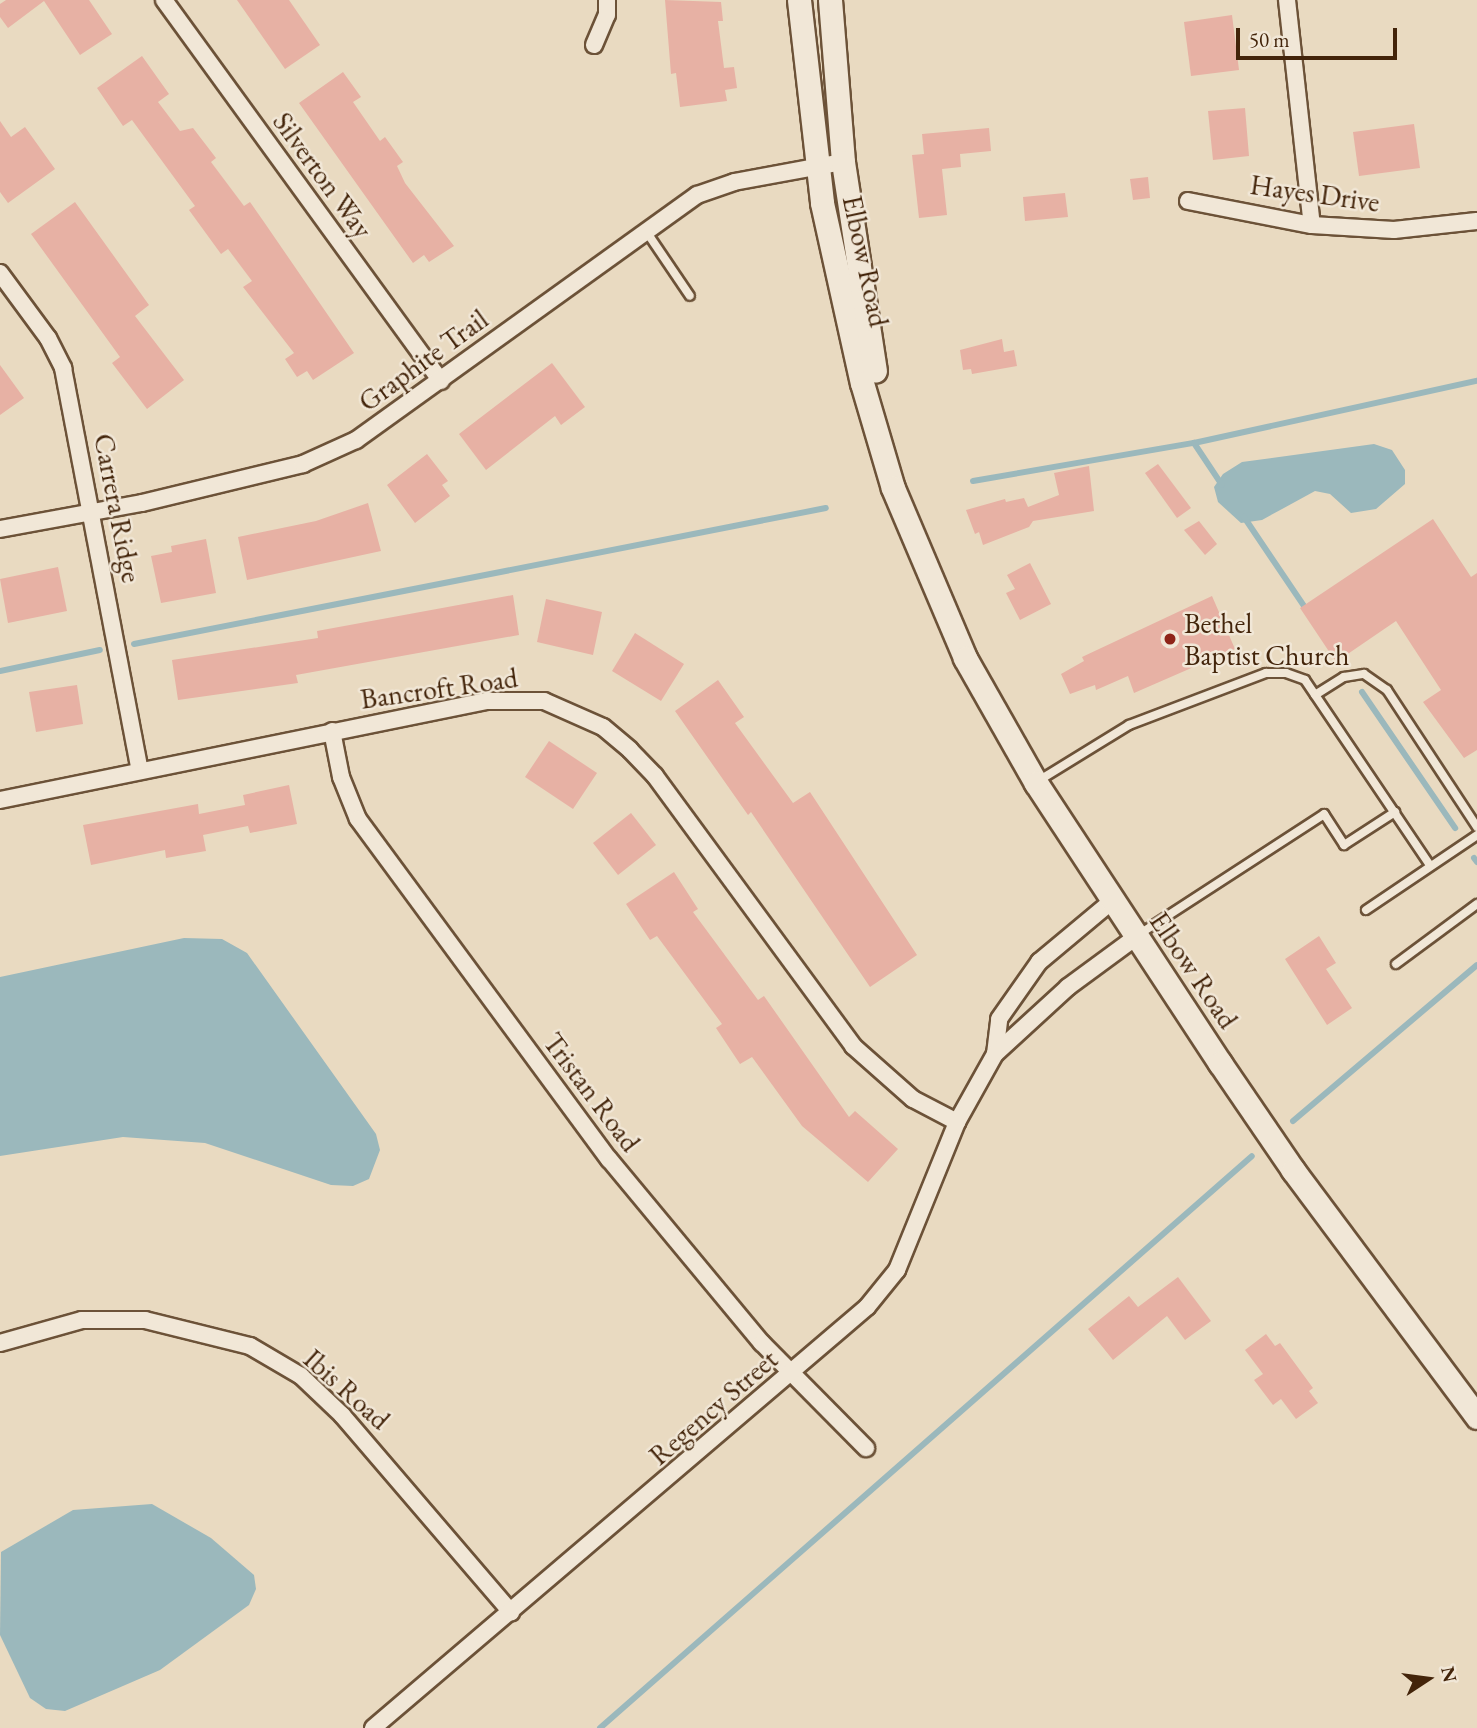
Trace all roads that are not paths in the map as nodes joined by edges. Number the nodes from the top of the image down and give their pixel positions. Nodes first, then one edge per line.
1 (164, 0) edge
2 (607, 0) edge
3 (799, 0) edge
4 (830, 0) edge
5 (1287, 0) edge
6 (594, 45) dead end
7 (843, 162) junction
8 (816, 166) junction
9 (1188, 201) dead end
10 (1477, 220) edge
11 (1312, 225) junction
12 (646, 231) junction
13 (0, 273) edge
14 (690, 296) dead end
15 (440, 381) junction
16 (92, 512) junction
17 (911, 527) junction
18 (0, 529) edge
19 (1315, 695) junction
20 (331, 731) junction
21 (140, 771) junction
22 (1036, 783) junction
23 (0, 800) edge
24 (1395, 812) junction
25 (1477, 827) edge
26 (1477, 835) edge
27 (1430, 865) junction
28 (1112, 901) junction
29 (1477, 904) edge
30 (1366, 910) dead end
31 (1136, 937) junction
32 (1396, 964) dead end
33 (995, 1054) junction
34 (957, 1122) junction
35 (0, 1343) edge
36 (792, 1374) junction
37 (1477, 1417) edge
38 (866, 1448) dead end
39 (511, 1612) junction
40 (373, 1728) edge

1 - 15 street, Silverton Way
2 - 6 street
3 - 8 main road, Elbow Road
4 - 7 main road, Elbow Road
5 - 11 street
7 - 8 street, Graphite Trail
7 - 17 main road, Elbow Road
8 - 12 street, Graphite Trail
8 - 17 main road, Elbow Road
9 - 11 street, Hayes Drive
10 - 11 street, Hayes Drive
12 - 14 lane
12 - 15 street, Graphite Trail
13 - 16 street, Carrera Ridge
15 - 16 street, Graphite Trail
16 - 18 street, Graphite Trail
16 - 21 street, Carrera Ridge
17 - 22 main road, Elbow Road
19 - 22 lane
19 - 24 lane
19 - 25 lane
20 - 21 street, Bancroft Road
20 - 34 street, Bancroft Road
20 - 36 street, Tristan Road
21 - 23 street, Bancroft Road
22 - 28 main road, Elbow Road
24 - 27 lane
24 - 31 lane
26 - 27 lane
27 - 30 lane
28 - 31 main road, Elbow Road
28 - 33 street, Regency Street
29 - 32 lane
31 - 33 street, Regency Street
31 - 37 main road, Elbow Road
33 - 34 street, Regency Street
34 - 36 street, Regency Street
35 - 39 street, Ibis Road
36 - 38 street, Tristan Road
36 - 39 street, Regency Street
39 - 40 street, Regency Street

